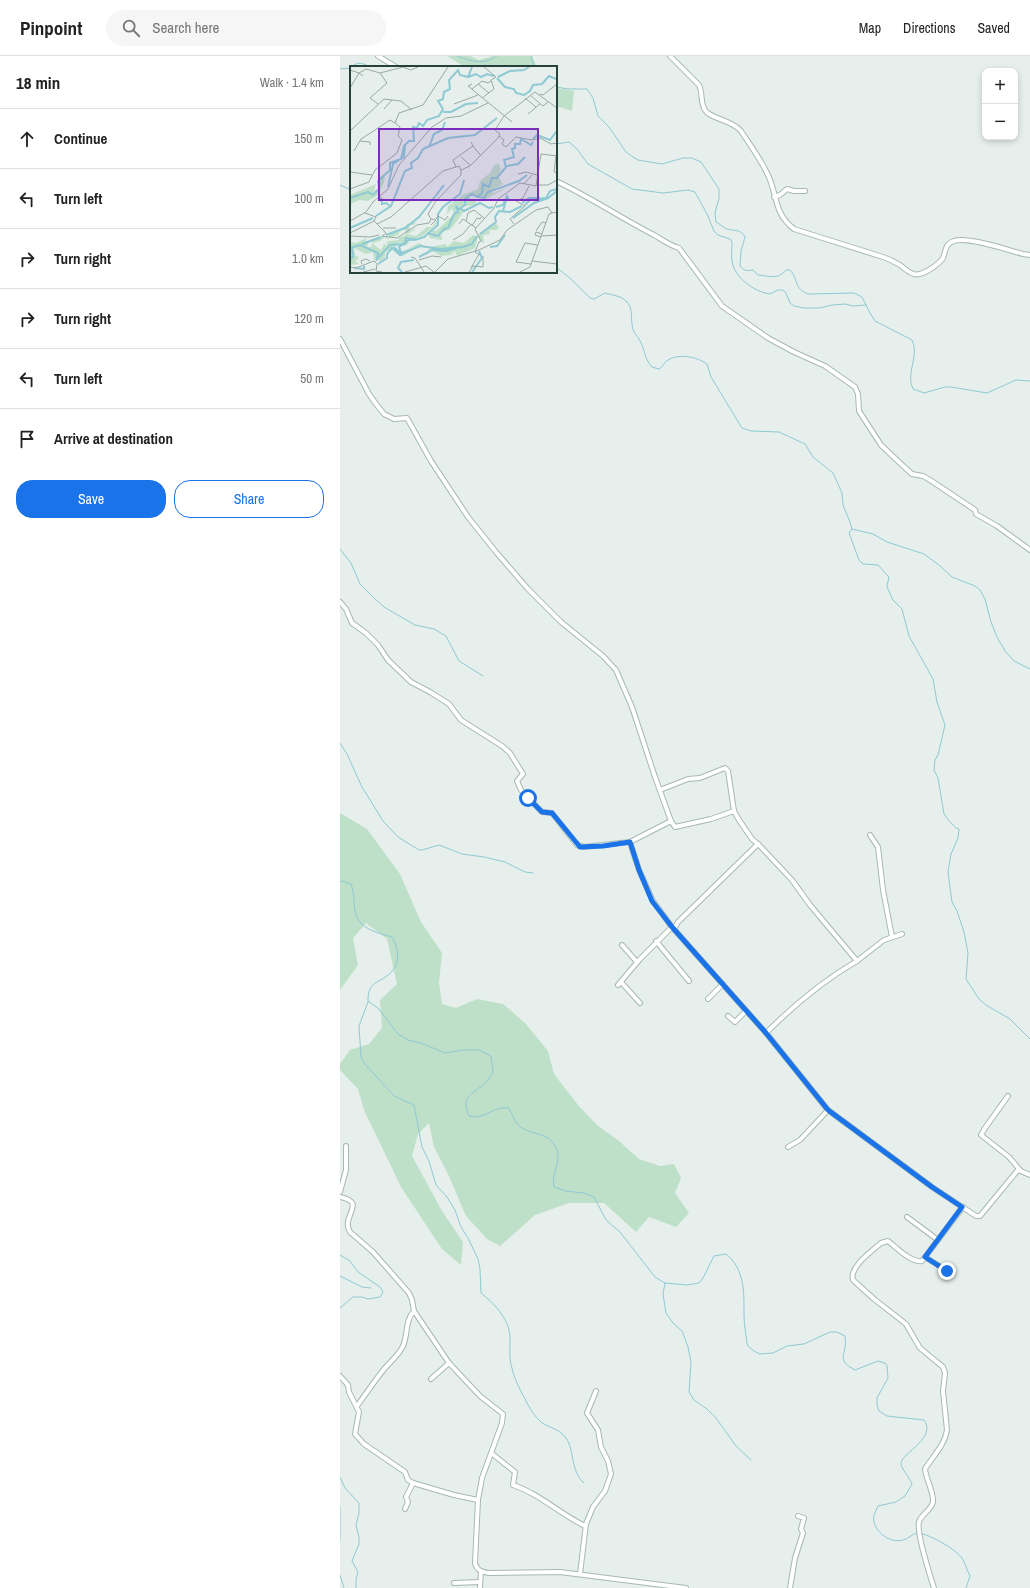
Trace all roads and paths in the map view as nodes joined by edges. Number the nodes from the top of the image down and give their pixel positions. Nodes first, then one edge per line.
1 (378, 56) edge
2 (670, 56) edge
3 (394, 66) edge
4 (557, 182) edge
5 (805, 191) dead end
6 (774, 197) junction
7 (1030, 255) edge
8 (340, 339) edge
9 (1030, 550) edge
10 (340, 602) edge
11 (660, 790) junction
12 (734, 811) junction
13 (671, 821) junction
14 (870, 835) dead end
15 (630, 842) junction
16 (758, 844) junction
17 (673, 928) junction
18 (902, 934) dead end
19 (892, 937) junction
20 (656, 941) junction
21 (622, 945) dead end
22 (857, 961) junction
23 (637, 962) junction
24 (689, 981) dead end
25 (723, 984) junction
26 (708, 999) dead end
27 (640, 1003) dead end
28 (746, 1011) junction
29 (728, 1016) dead end
30 (766, 1033) junction
31 (1008, 1096) dead end
32 (828, 1110) junction
33 (346, 1146) dead end
34 (788, 1147) dead end
35 (1020, 1170) junction
36 (1030, 1175) edge
37 (340, 1192) edge
38 (340, 1197) edge
39 (962, 1207) junction
40 (907, 1217) dead end
41 (938, 1240) junction
42 (925, 1257) junction
43 (952, 1274) dead end
44 (414, 1311) junction
45 (449, 1363) junction
46 (340, 1376) edge
47 (431, 1379) dead end
48 (596, 1391) dead end
49 (357, 1406) junction
50 (491, 1453) junction
51 (414, 1483) junction
52 (478, 1500) junction
53 (406, 1509) dead end
54 (798, 1516) dead end
55 (585, 1526) junction
56 (481, 1571) junction
57 (580, 1574) junction
58 (480, 1582) junction
59 (454, 1583) dead end
60 (480, 1588) edge
61 (686, 1588) edge
62 (790, 1588) edge
63 (934, 1588) edge

1 - 3 street
2 - 6 street
4 - 9 street
5 - 6 street
6 - 7 street
8 - 11 street
10 - 15 street
11 - 12 street
11 - 13 street
12 - 13 street
12 - 16 street
13 - 15 street
14 - 19 street
15 - 17 street
16 - 17 street
16 - 22 street
17 - 20 street
17 - 25 street
18 - 19 street
19 - 22 street
20 - 23 street
20 - 24 street
21 - 23 street
22 - 30 street
23 - 27 street
25 - 26 street
25 - 28 street
28 - 29 street
28 - 30 street
30 - 32 street
31 - 35 street
32 - 34 street
32 - 39 street
33 - 37 street
35 - 36 street
35 - 39 street
38 - 44 street
39 - 41 street
40 - 41 street
41 - 42 street
42 - 43 street
42 - 63 street
44 - 45 street
44 - 49 street
45 - 47 street
45 - 50 street
46 - 49 street
48 - 55 street
49 - 51 street
50 - 52 street
50 - 55 street
51 - 52 street
51 - 53 street
52 - 56 street
54 - 62 street
55 - 57 street
56 - 57 street
56 - 58 street
57 - 61 street
58 - 59 street
58 - 60 street

